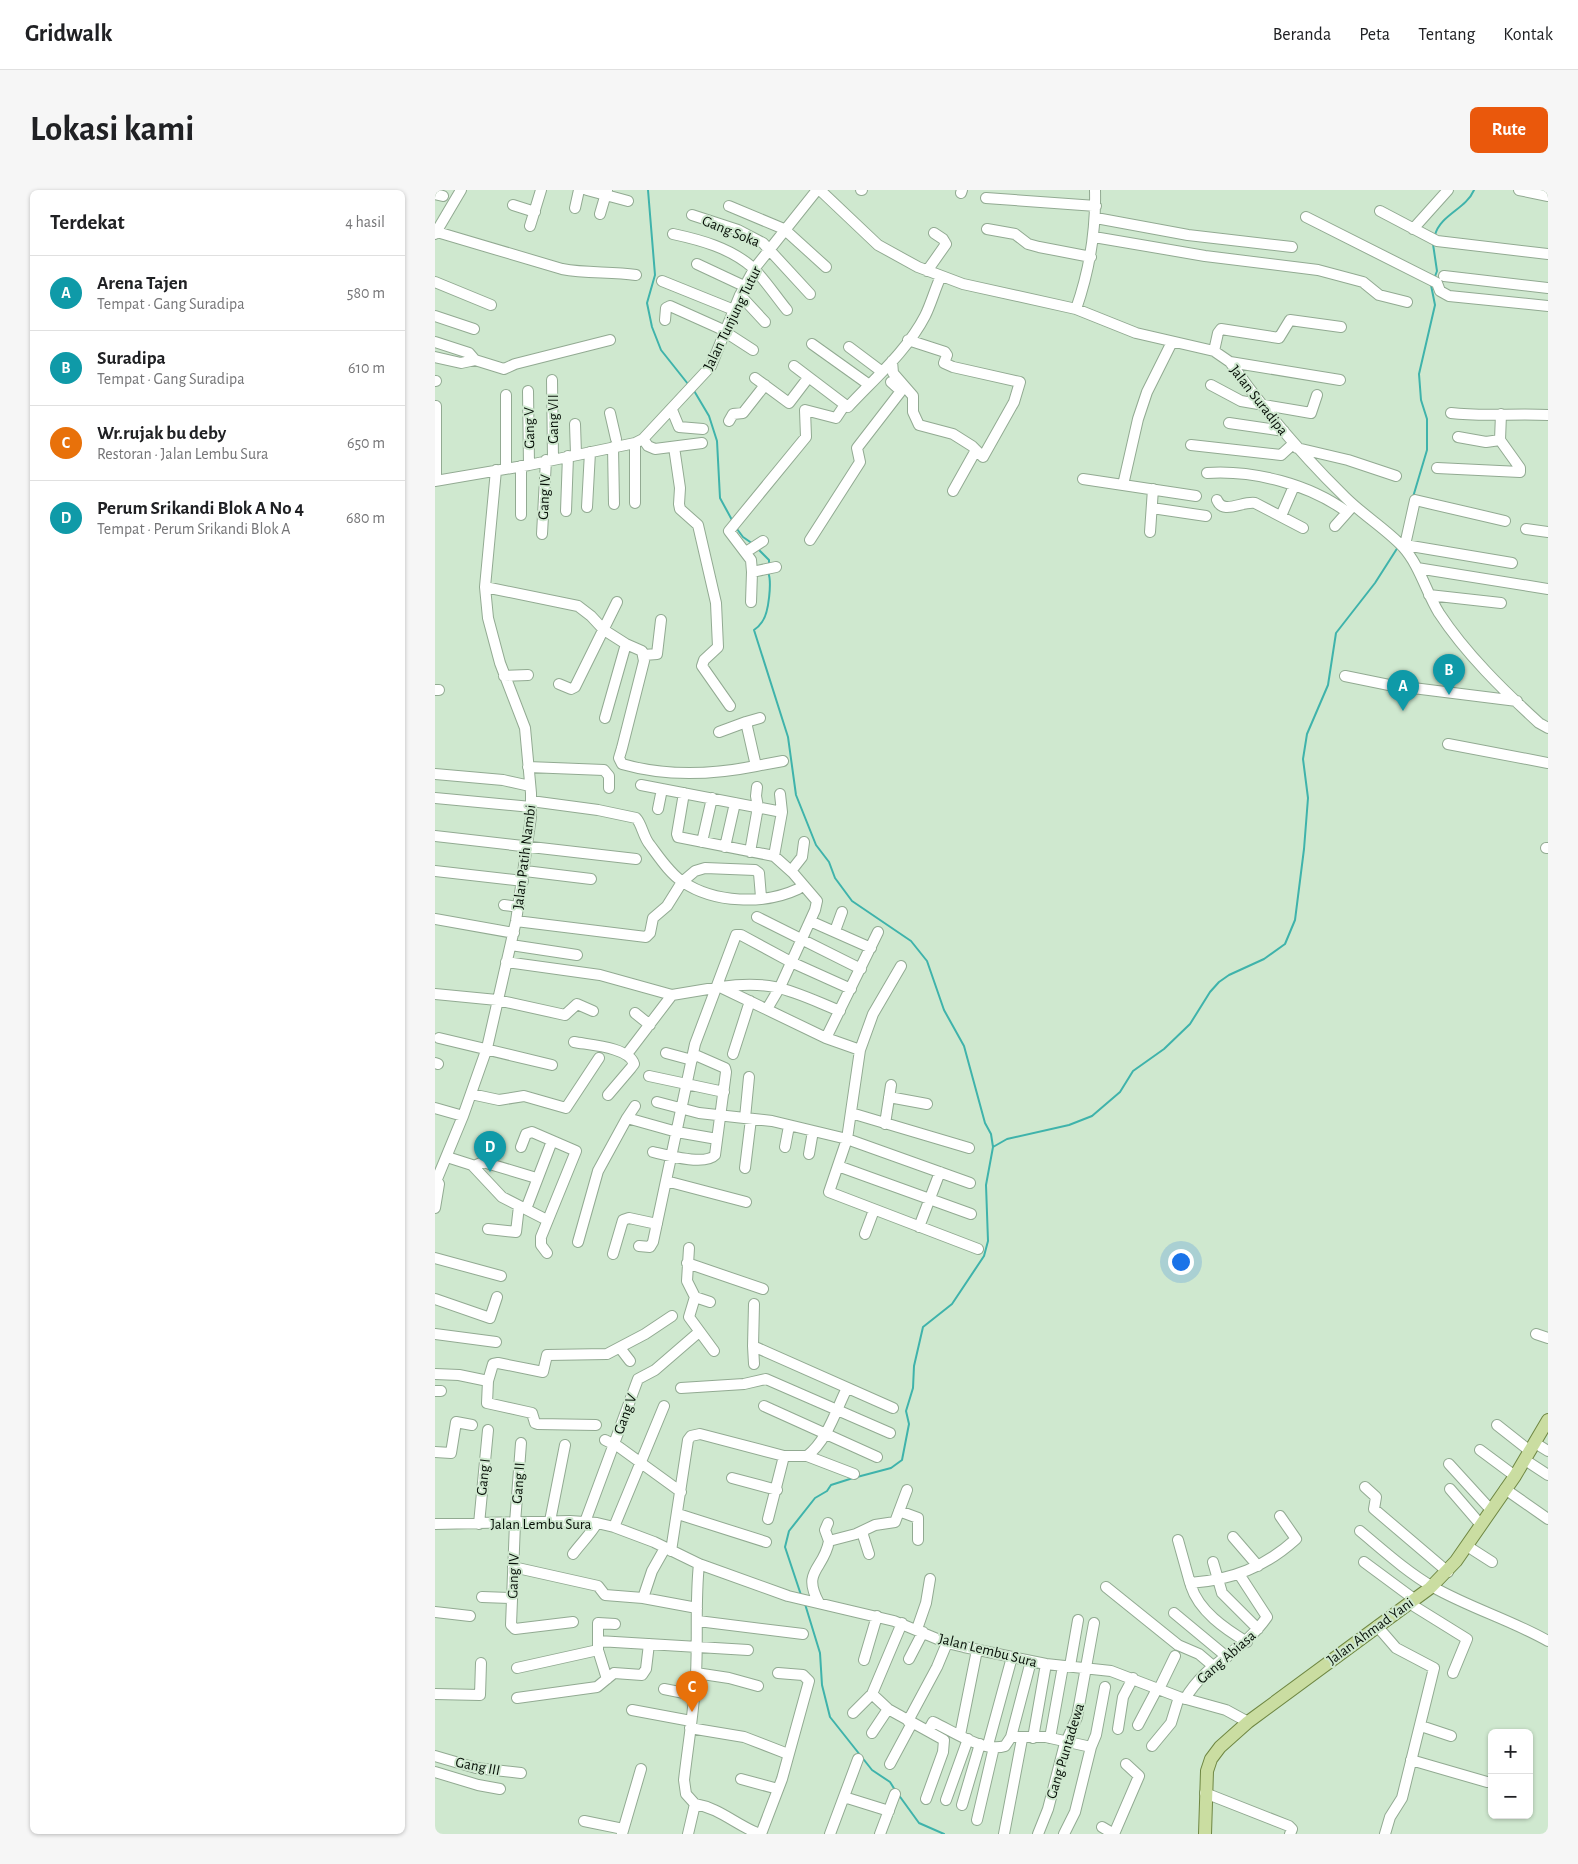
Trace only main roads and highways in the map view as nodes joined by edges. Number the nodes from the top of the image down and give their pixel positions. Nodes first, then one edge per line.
1 (1548, 1421) edge
2 (1204, 1834) edge

1 - 2 main road, Jalan Ahmad Yani

